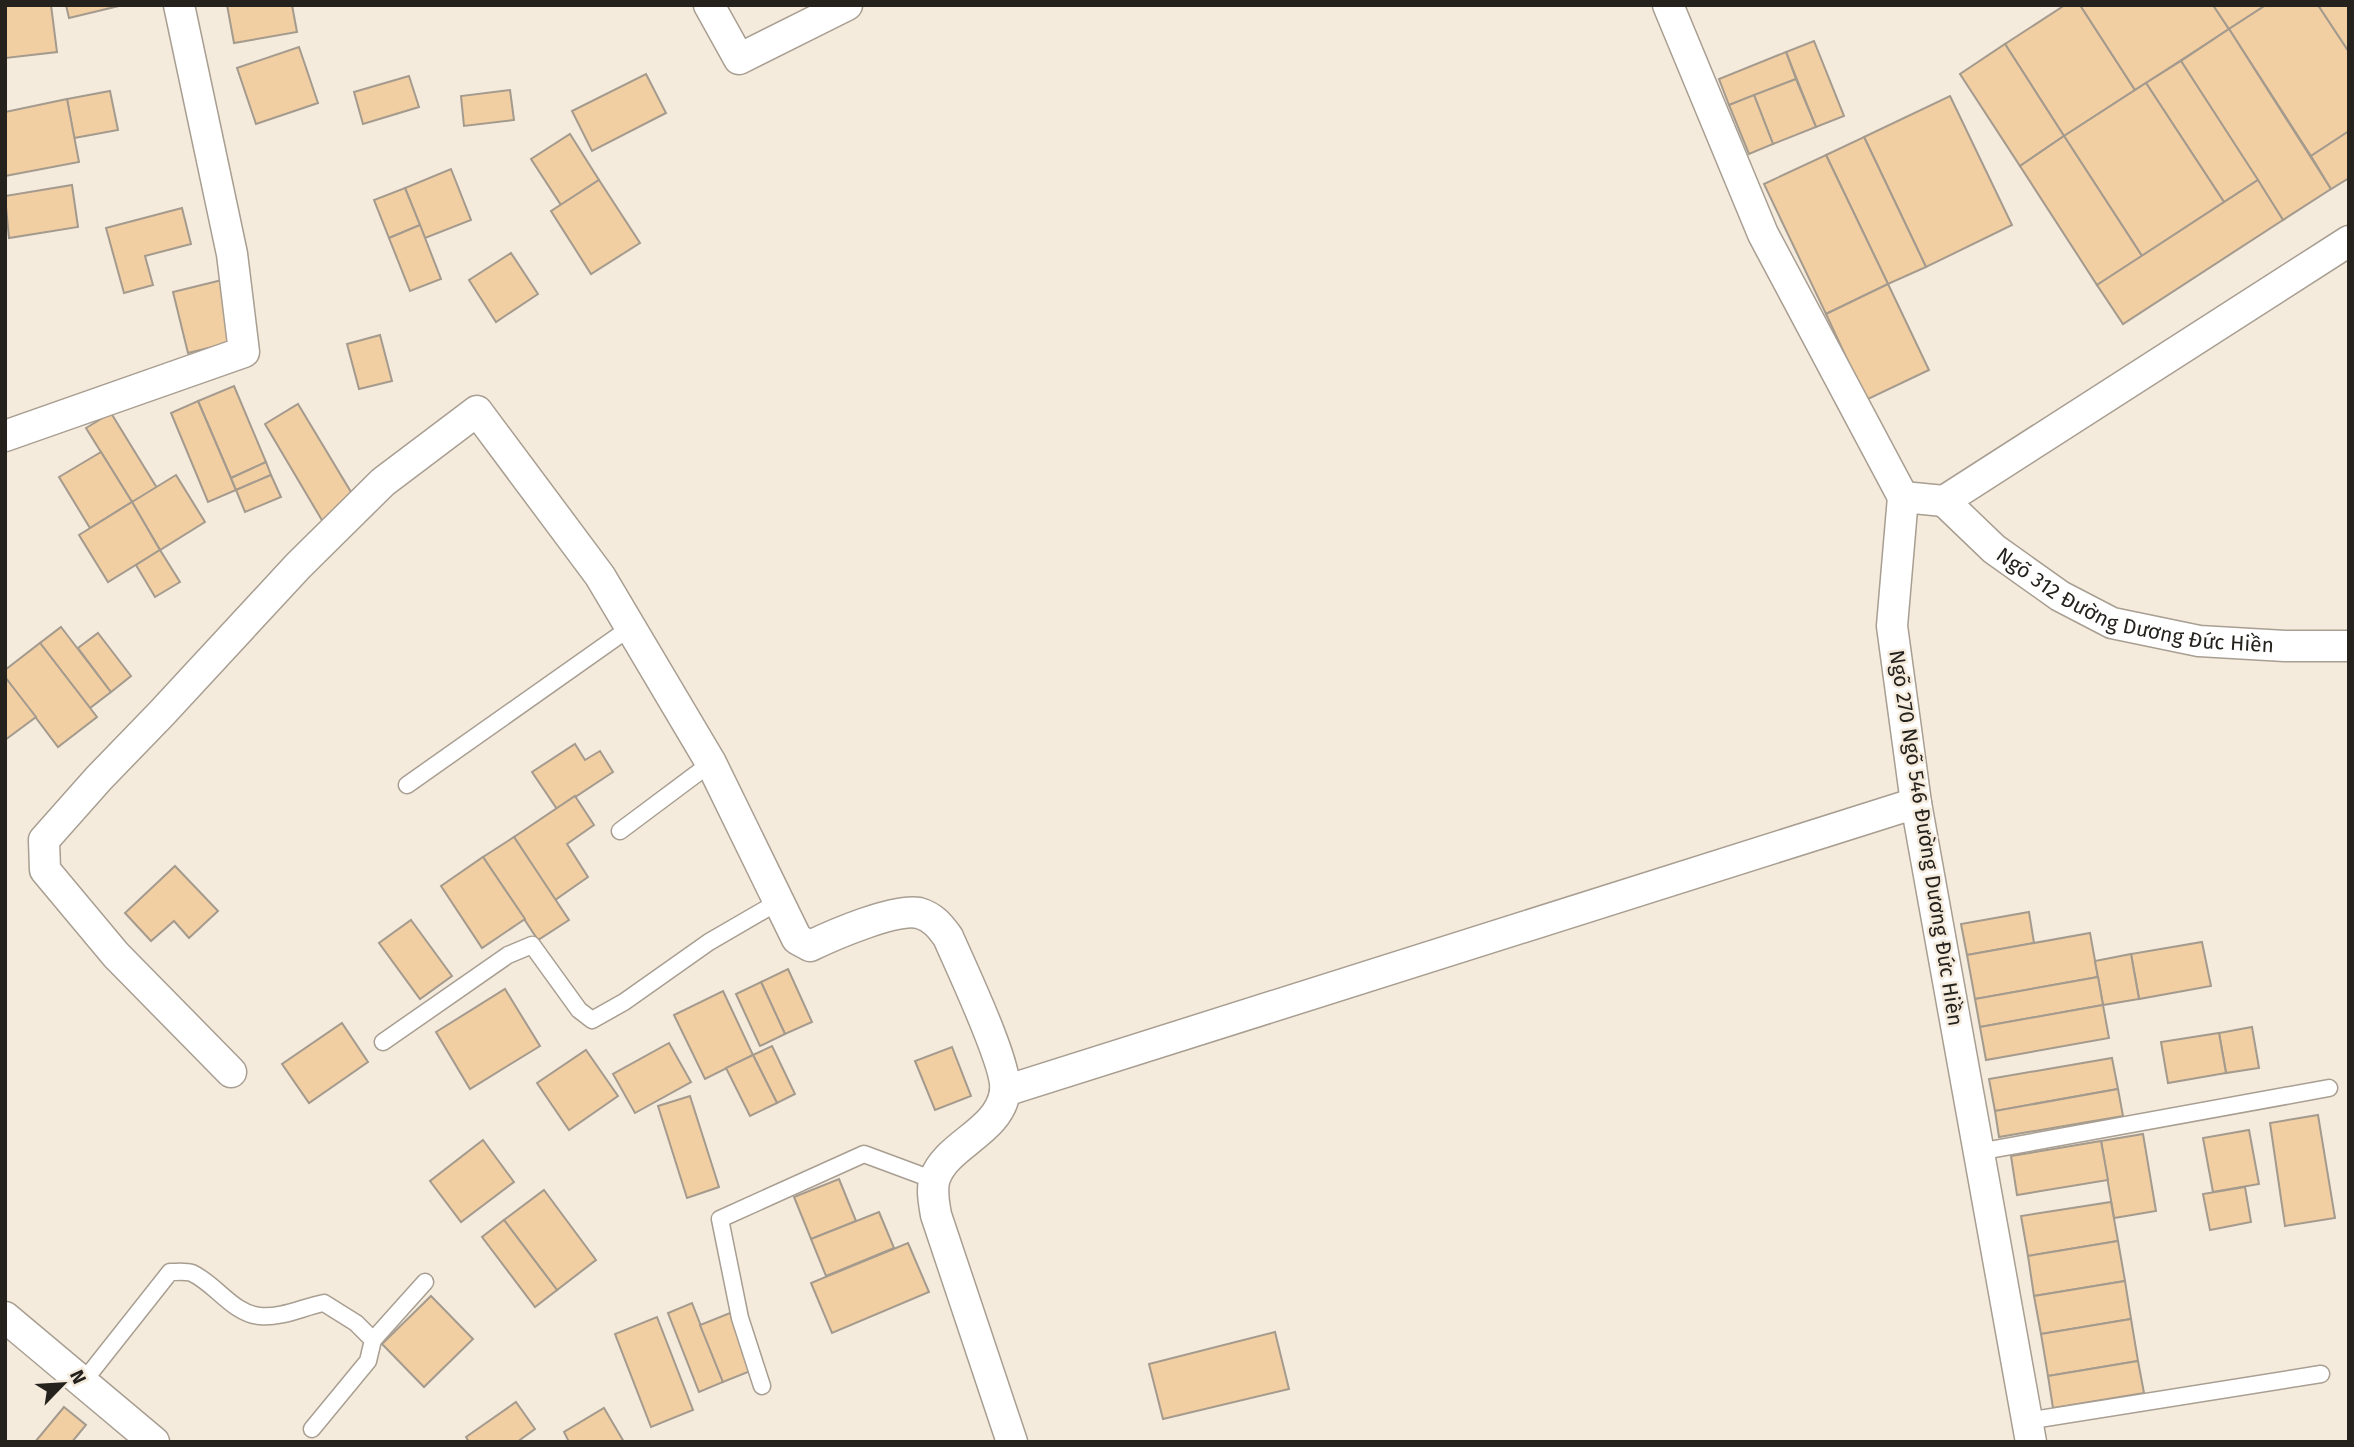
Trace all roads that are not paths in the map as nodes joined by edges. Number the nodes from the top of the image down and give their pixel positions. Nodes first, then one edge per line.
1 (180, 5) edge
2 (709, 5) edge
3 (847, 5) edge
4 (1668, 5) edge
5 (2349, 241) edge
6 (5, 436) edge
7 (1903, 497) junction
8 (1944, 501) junction
9 (631, 627) junction
10 (2349, 646) edge
11 (711, 763) junction
12 (407, 785) dead end
13 (1916, 803) junction
14 (620, 831) dead end
15 (778, 902) junction
16 (383, 1042) dead end
17 (232, 1072) dead end
18 (2329, 1088) dead end
19 (1005, 1091) junction
20 (1978, 1152) junction
21 (934, 1180) junction
22 (425, 1282) dead end
23 (5, 1317) edge
24 (373, 1340) junction
25 (2321, 1374) dead end
26 (83, 1382) junction
27 (762, 1386) dead end
28 (312, 1429) dead end
29 (2029, 1431) edge
30 (154, 1442) edge
31 (1012, 1442) edge

1 - 6 street
2 - 3 street
4 - 7 street
5 - 8 street
7 - 8 street
7 - 13 street, Ngõ 270 Ngõ 546 Đường Dương Đức Hiền
8 - 10 street, Ngõ 312 Đường Dương Đức Hiền
9 - 11 street
9 - 12 lane
9 - 17 street
11 - 14 lane
11 - 15 street
13 - 19 street
13 - 20 street, Ngõ 270 Ngõ 546 Đường Dương Đức Hiền
15 - 16 lane
15 - 19 street
18 - 20 lane
19 - 21 street
20 - 29 street, Ngõ 270 Ngõ 546 Đường Dương Đức Hiền
21 - 27 lane
21 - 31 street
22 - 24 lane
23 - 26 street
24 - 26 lane
24 - 28 lane
25 - 29 lane
26 - 30 street

